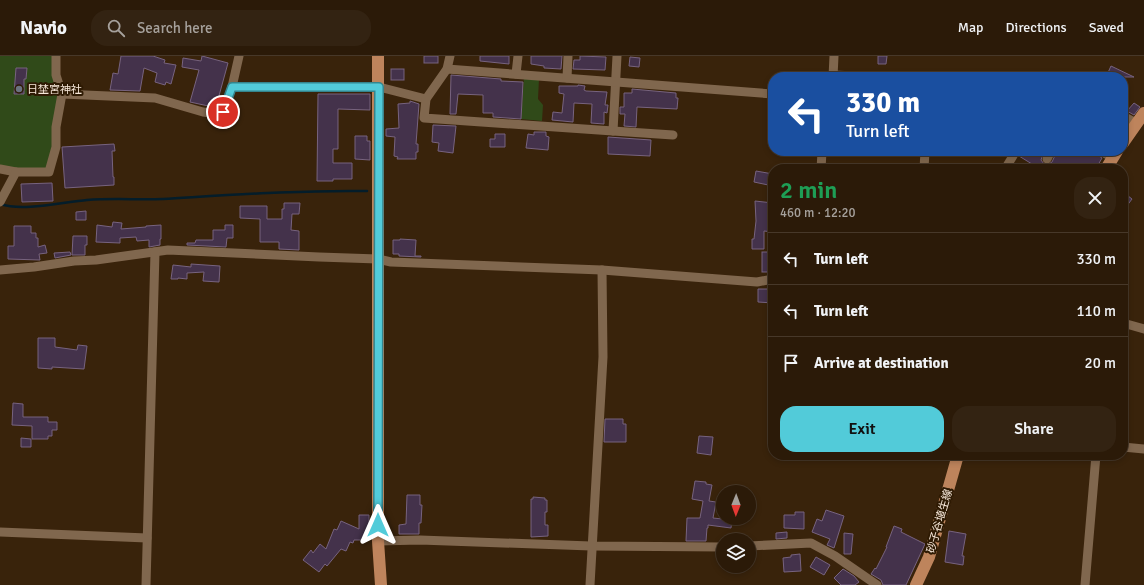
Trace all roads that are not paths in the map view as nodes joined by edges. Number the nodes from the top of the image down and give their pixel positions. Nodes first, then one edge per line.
1 (56, 56) edge
2 (239, 56) edge
3 (378, 56) edge
4 (450, 56) edge
5 (518, 56) edge
6 (568, 56) edge
7 (617, 56) edge
8 (834, 56) edge
9 (446, 69) junction
10 (833, 72) edge
11 (516, 74) junction
12 (567, 78) junction
13 (615, 81) junction
14 (232, 87) junction
15 (379, 87) junction
16 (62, 94) junction
17 (768, 94) edge
18 (426, 99) junction
19 (1144, 113) edge
20 (1128, 119) edge
21 (1136, 124) junction
22 (613, 131) junction
23 (673, 135) dead end
24 (1128, 136) edge
25 (1013, 156) dead end
26 (1008, 164) edge
27 (0, 169) edge
28 (16, 172) junction
29 (0, 202) edge
30 (155, 252) junction
31 (378, 259) junction
32 (0, 270) edge
33 (602, 270) junction
34 (768, 280) edge
35 (1128, 325) edge
36 (1144, 329) edge
37 (1128, 447) edge
38 (1144, 449) edge
39 (957, 460) edge
40 (1096, 460) edge
41 (0, 532) edge
42 (147, 538) junction
43 (378, 540) junction
44 (591, 546) junction
45 (756, 546) edge
46 (716, 547) edge
47 (146, 585) edge
48 (382, 585) edge
49 (590, 585) edge
50 (877, 585) edge
51 (916, 585) edge
52 (1085, 585) edge

1 - 16 street
2 - 14 street
3 - 15 main road
4 - 9 street
5 - 11 street
6 - 12 street
7 - 13 street
8 - 10 street
9 - 11 street
9 - 18 street
11 - 12 street
12 - 13 street
13 - 17 street
13 - 22 street
14 - 15 street
14 - 16 street
15 - 18 street
15 - 31 main road
16 - 28 street
18 - 22 street
19 - 21 main road
20 - 21 street
21 - 24 main road
22 - 23 street
25 - 26 street
27 - 28 street
28 - 29 street
30 - 31 street
30 - 32 street
30 - 42 street
31 - 33 street
31 - 43 main road
33 - 34 street
33 - 44 street
35 - 36 street
37 - 38 street
39 - 51 main road, 砂子谷埴生線
40 - 52 street
41 - 42 street
42 - 47 street
43 - 44 street
43 - 48 main road
44 - 46 street
44 - 49 street
45 - 50 street

